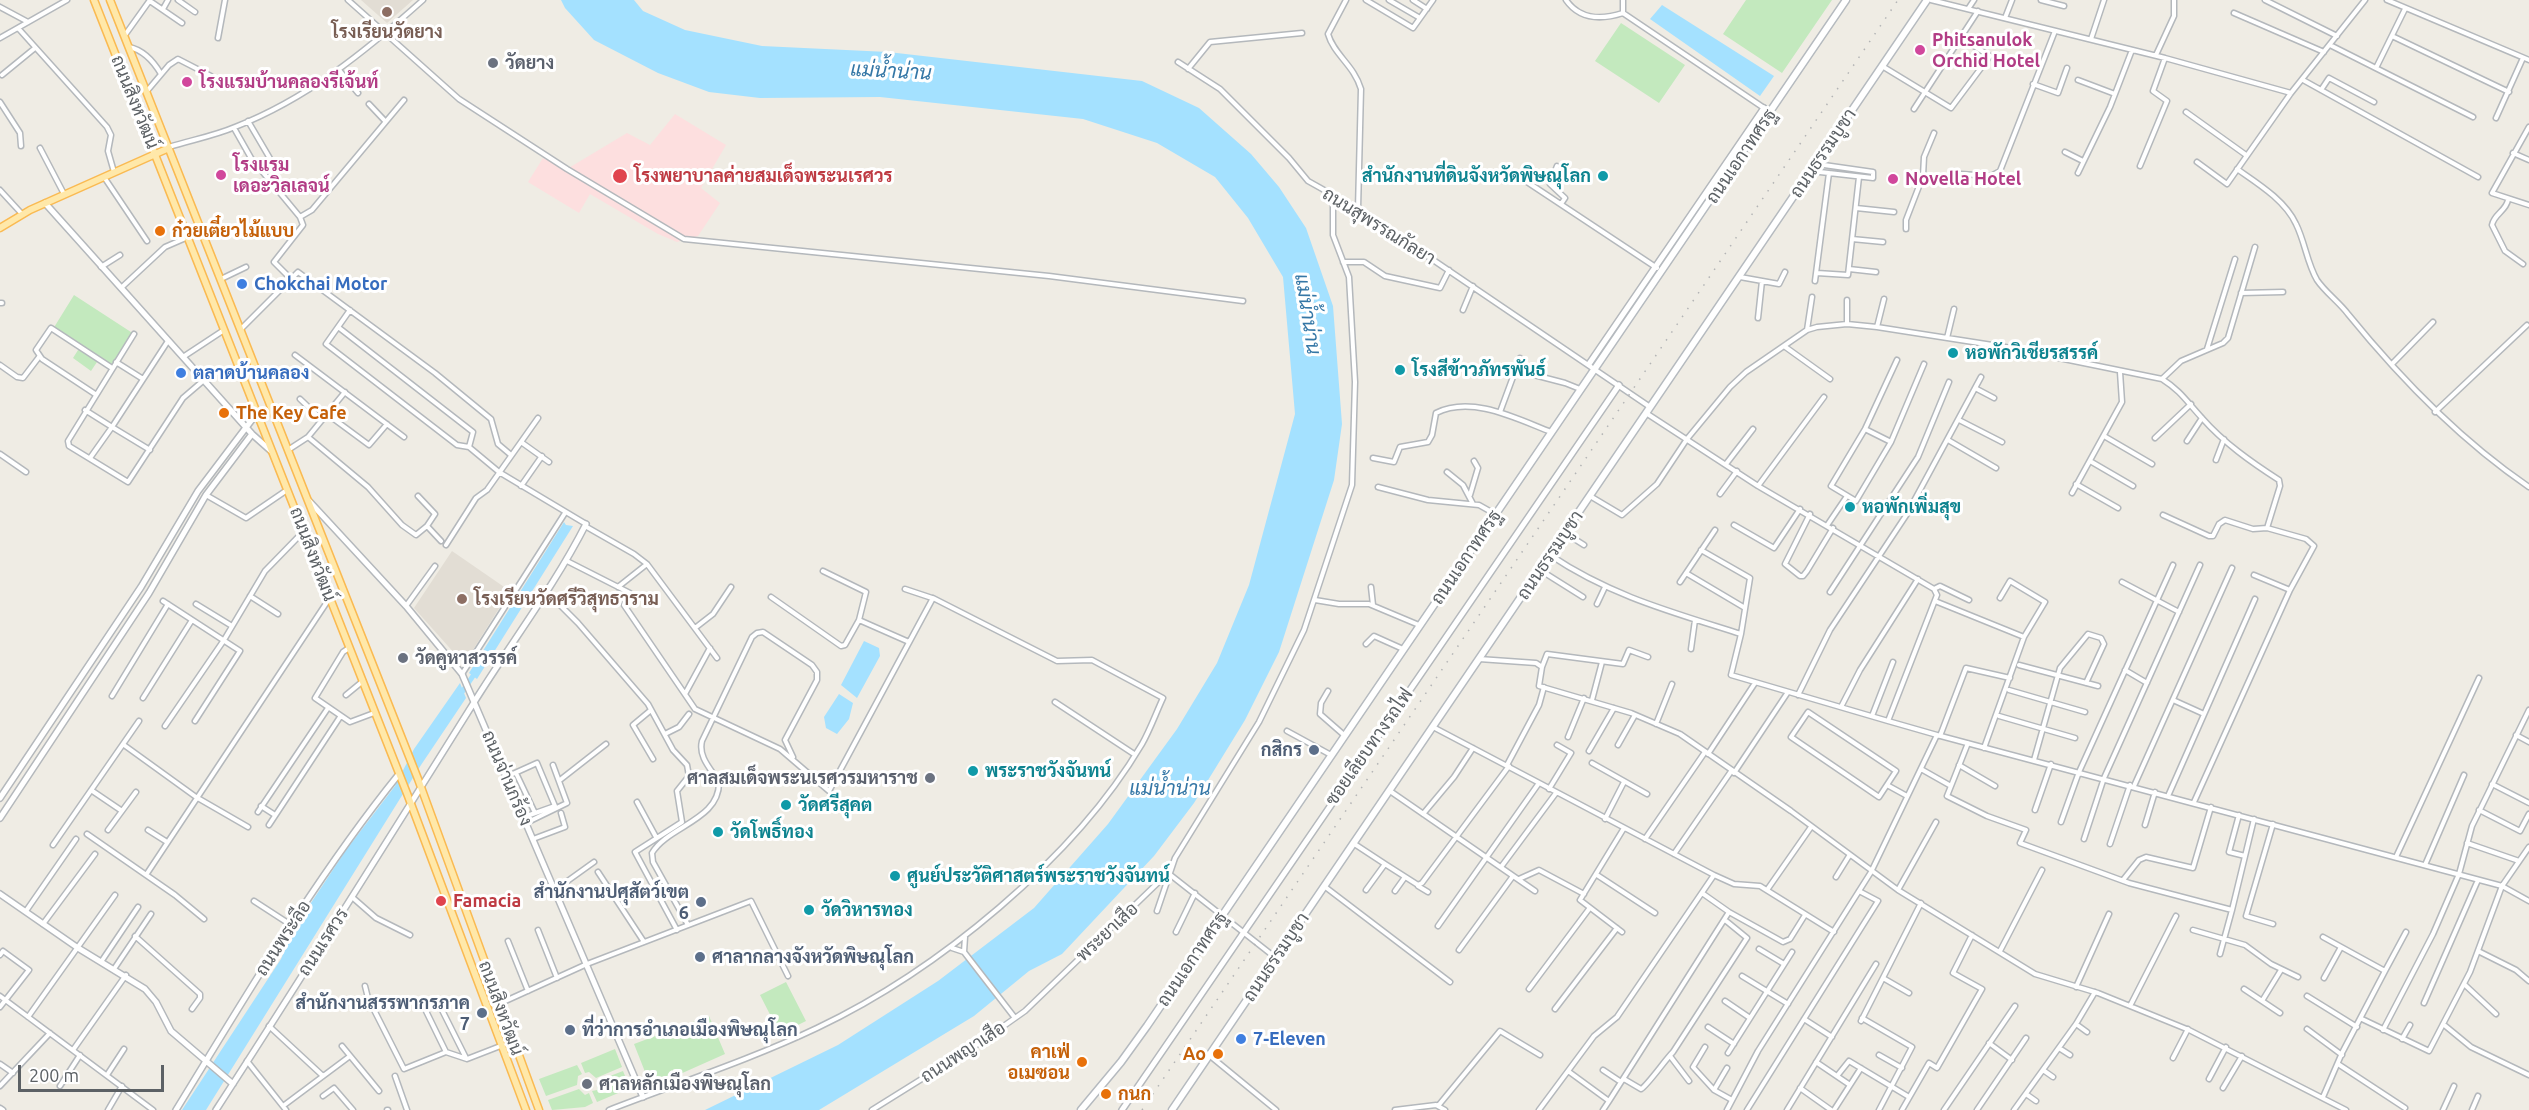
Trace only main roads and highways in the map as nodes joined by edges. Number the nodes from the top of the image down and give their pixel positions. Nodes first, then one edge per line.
1 (94, 0) edge
2 (110, 0) edge
3 (1846, 0) edge
4 (1929, 0) edge
5 (169, 148) junction
6 (155, 153) junction
7 (0, 228) edge
8 (500, 1003) junction
9 (489, 1007) junction
10 (526, 1110) edge
11 (539, 1110) edge
12 (1081, 1110) edge
13 (1172, 1110) edge

1 - 6 main road, ถนนสิงหวัฒน์
2 - 5 main road, ถนนสิงหวัฒน์
3 - 12 main road, ถนนเอกาทศรฐ
4 - 13 main road, ถนนธรรมบูชา
5 - 6 main road
5 - 8 main road, ถนนสิงหวัฒน์
6 - 7 main road
6 - 9 main road, ถนนสิงหวัฒน์
8 - 9 main road
8 - 11 main road, ถนนสิงหวัฒน์
9 - 10 main road, ถนนสิงหวัฒน์

